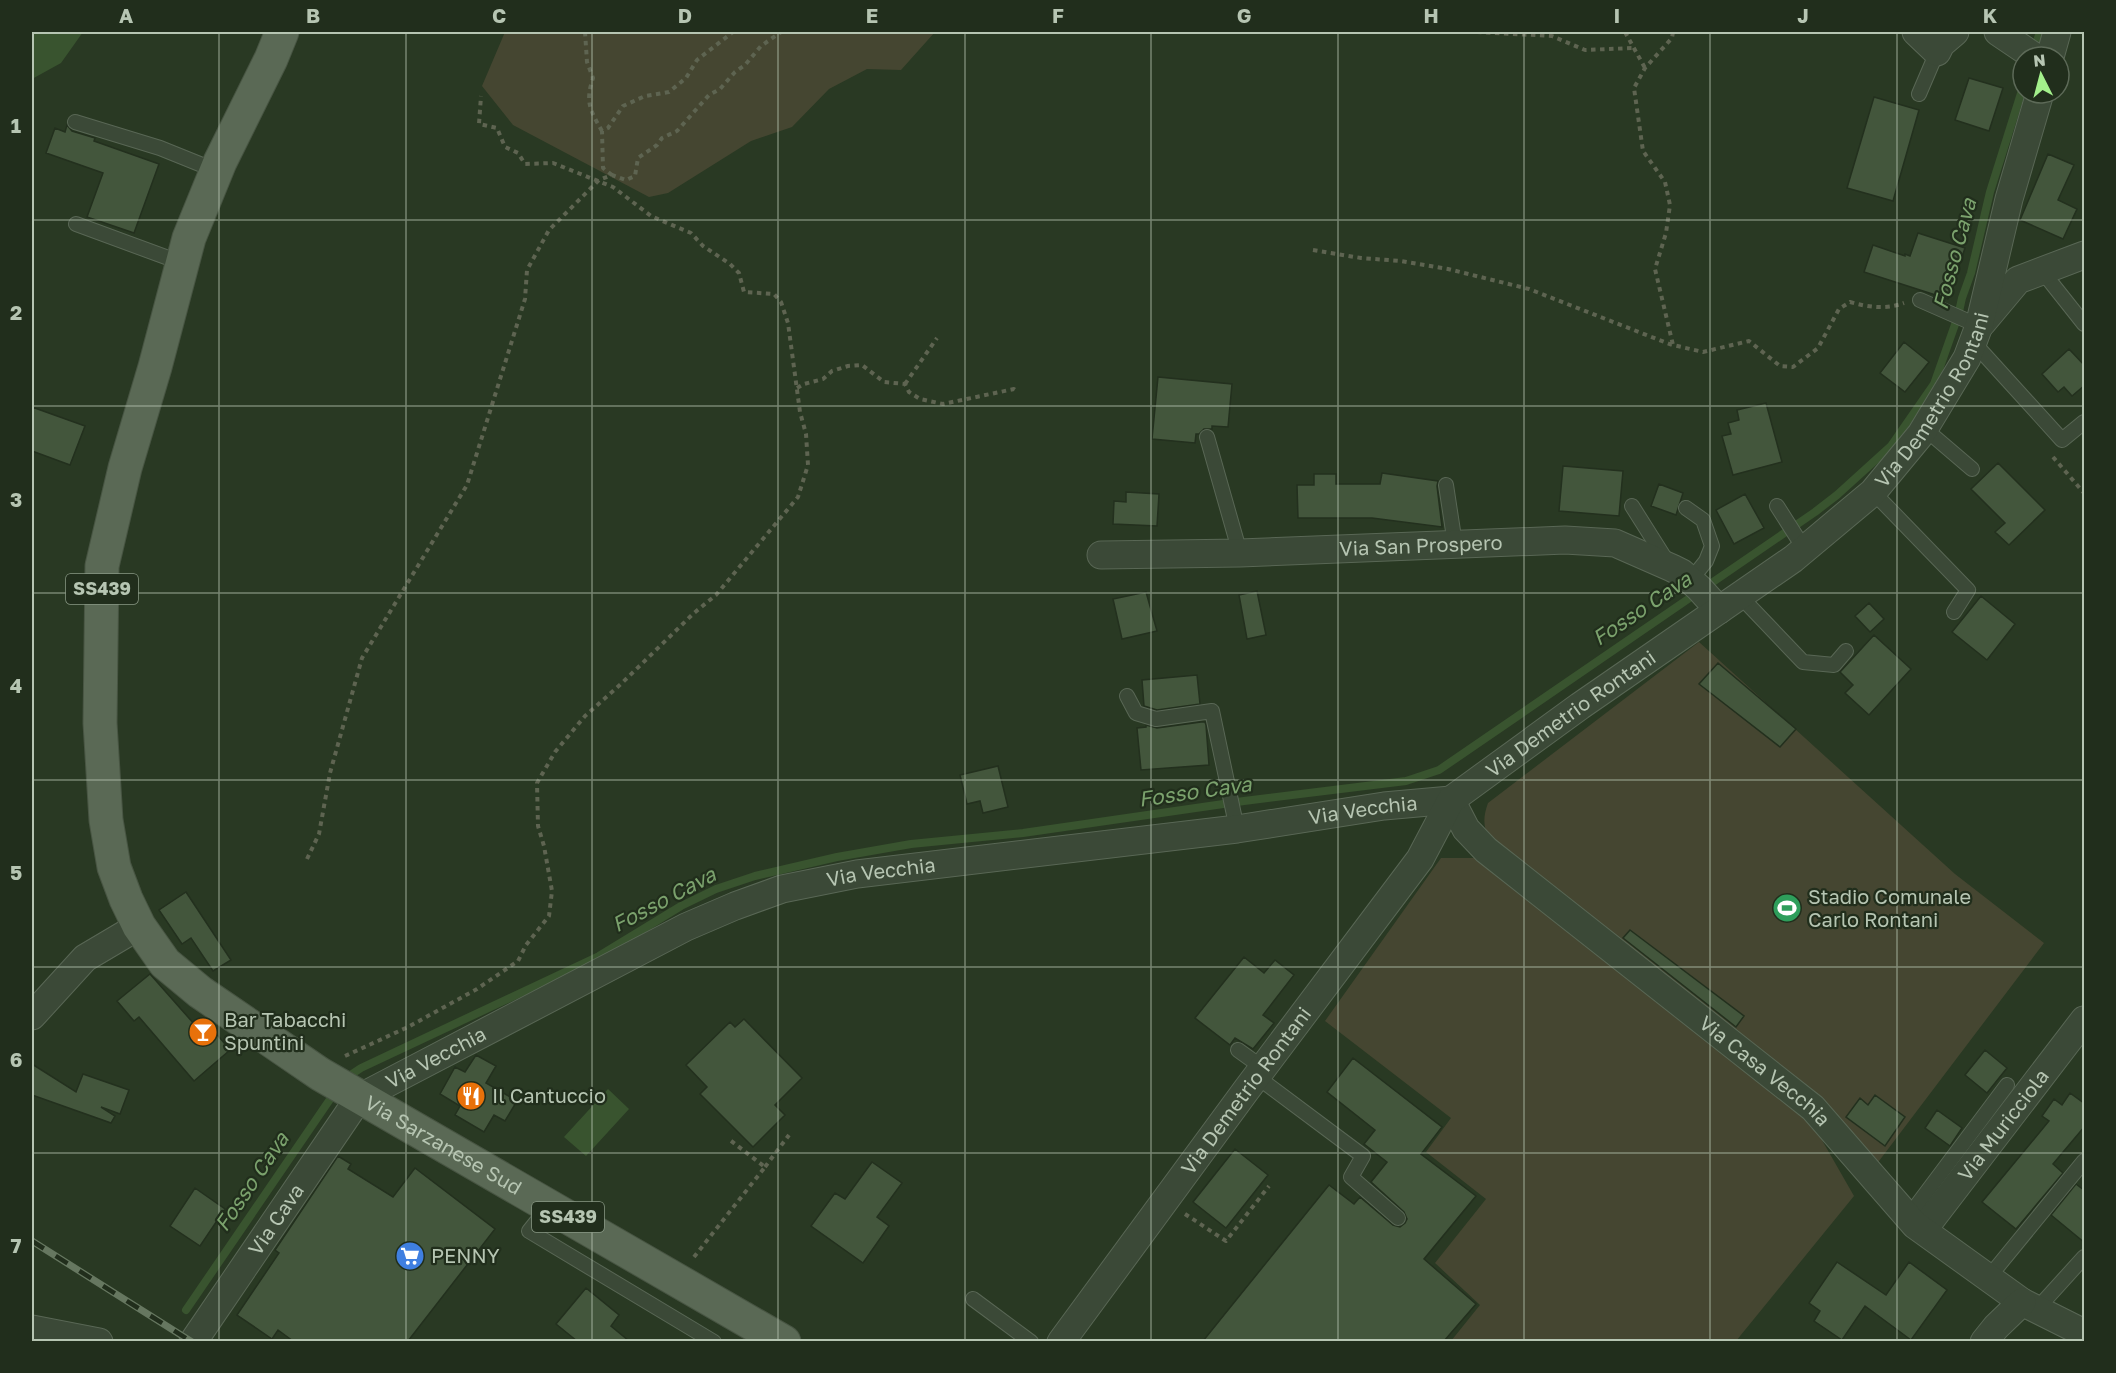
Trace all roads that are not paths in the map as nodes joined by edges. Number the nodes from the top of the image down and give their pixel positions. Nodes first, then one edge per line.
1 (282, 32) edge
2 (1916, 32) edge
3 (1954, 32) edge
4 (1998, 32) edge
5 (2017, 45) edge
6 (1937, 52) junction
7 (1919, 94) dead end
8 (2036, 105) edge
9 (75, 122) dead end
10 (216, 171) junction
11 (76, 224) dead end
12 (2085, 255) edge
13 (182, 263) junction
14 (2042, 271) junction
15 (1920, 300) dead end
16 (2085, 324) edge
17 (1974, 330) junction
18 (2085, 422) edge
19 (1924, 428) junction
20 (1207, 437) dead end
21 (1972, 469) dead end
22 (1446, 485) dead end
23 (1873, 492) junction
24 (1632, 506) dead end
25 (1686, 508) dead end
26 (1780, 512) dead end
27 (1455, 544) junction
28 (1801, 544) junction
29 (1240, 553) junction
30 (1101, 555) dead end
31 (1704, 590) junction
32 (1954, 612) dead end
33 (1846, 651) dead end
34 (1127, 696) dead end
35 (1451, 800) junction
36 (1236, 822) junction
37 (139, 926) junction
38 (32, 1016) edge
39 (2085, 1020) edge
40 (1238, 1050) dead end
41 (1259, 1072) junction
42 (2007, 1085) dead end
43 (340, 1086) junction
44 (2085, 1161) edge
45 (549, 1206) junction
46 (1398, 1218) dead end
47 (1916, 1224) junction
48 (2085, 1257) edge
49 (1989, 1277) junction
50 (973, 1299) dead end
51 (2030, 1305) junction
52 (32, 1329) edge
53 (2085, 1333) edge
54 (99, 1341) edge
55 (193, 1341) edge
56 (714, 1341) edge
57 (784, 1341) edge
58 (1031, 1341) edge
59 (1061, 1341) edge
60 (1984, 1341) edge

1 - 10 main road, SS439
2 - 6 street
3 - 6 street
4 - 5 street
6 - 7 lane
8 - 17 street, Via Demetrio Rontani
9 - 10 lane
10 - 13 main road, SS439
11 - 13 lane
12 - 14 street
13 - 37 main road, SS439
14 - 16 lane
14 - 17 street
15 - 17 lane
17 - 18 lane
17 - 19 street, Via Demetrio Rontani
19 - 21 lane
19 - 23 street, Via Demetrio Rontani
20 - 29 lane
22 - 27 lane
23 - 28 street, Via Demetrio Rontani
23 - 32 lane
24 - 31 lane
25 - 31 lane
26 - 28 lane
27 - 29 street, Via San Prospero
27 - 31 street, Via San Prospero
28 - 31 street, Via Demetrio Rontani
29 - 30 street, Via San Prospero
31 - 33 lane
31 - 35 street, Via Demetrio Rontani
34 - 36 lane
35 - 36 street, Via Vecchia
35 - 41 street, Via Demetrio Rontani
35 - 47 street, Via Casa Vecchia
36 - 43 street, Via Vecchia
37 - 38 street
37 - 43 main road, SS439
39 - 47 street, Via Muricciola
40 - 41 lane
41 - 46 lane
41 - 59 street, Via Demetrio Rontani
42 - 47 lane
43 - 45 main road, Via Sarzanese Sud / SS439
43 - 55 street, Via Cava
44 - 49 lane
45 - 56 lane
45 - 57 main road, Via Sarzanese Sud / SS439
47 - 49 street, Via Casa Vecchia
48 - 51 lane
49 - 51 street, Via Casa Vecchia
50 - 58 lane
51 - 53 street, Via Casa Vecchia
51 - 60 street
52 - 54 street

